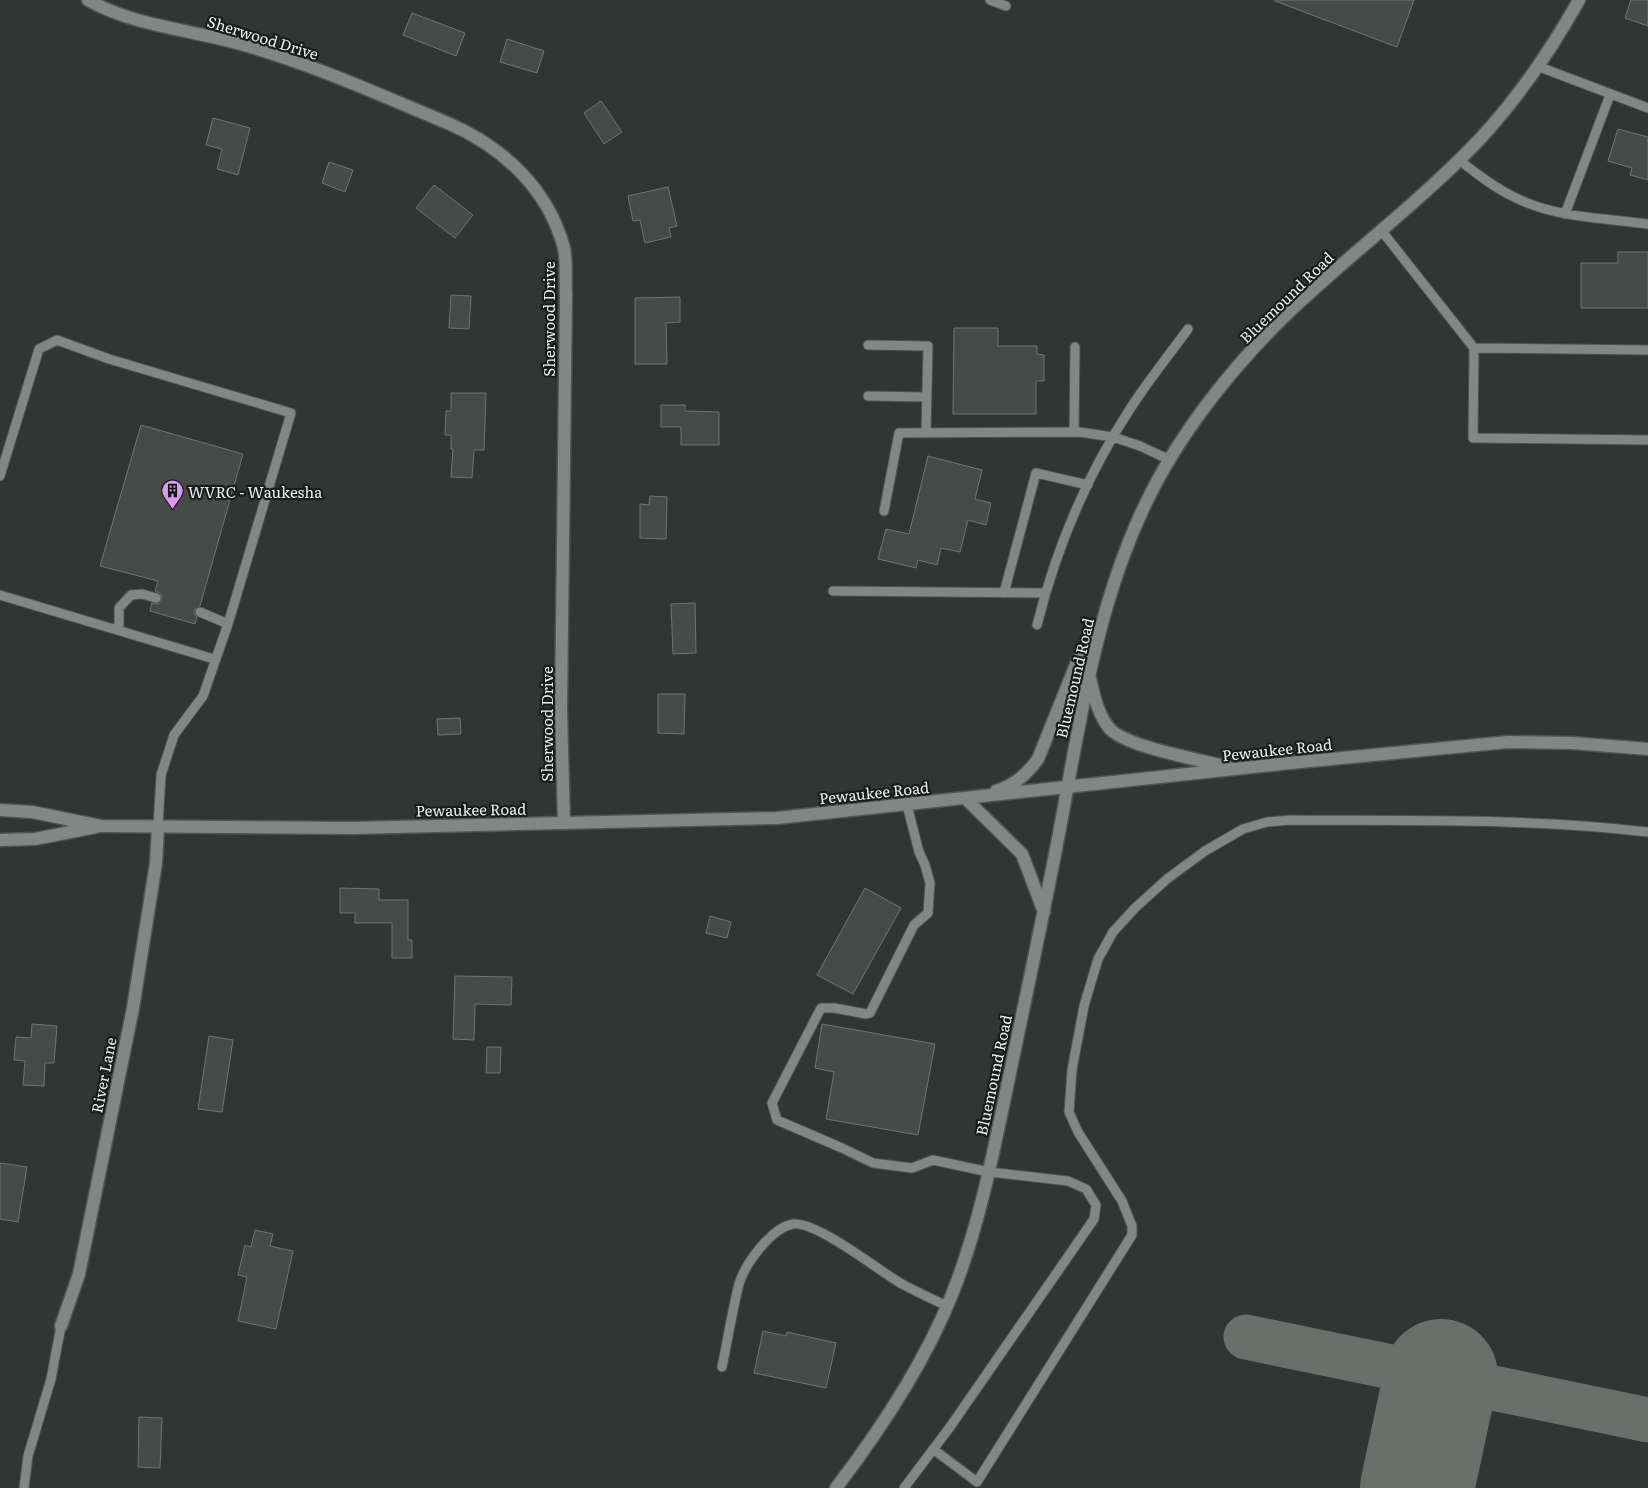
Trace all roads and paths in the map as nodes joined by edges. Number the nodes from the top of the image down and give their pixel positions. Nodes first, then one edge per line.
1 (88, 0) edge
2 (990, 0) edge
3 (1578, 0) edge
4 (1006, 6) dead end
5 (1537, 66) junction
6 (1610, 95) junction
7 (1648, 108) edge
8 (1459, 160) junction
9 (1565, 214) junction
10 (1648, 224) edge
11 (1381, 230) junction
12 (1188, 329) dead end
13 (868, 345) dead end
14 (1075, 347) dead end
15 (1474, 348) junction
16 (1648, 350) edge
17 (868, 396) dead end
18 (927, 397) junction
19 (1074, 432) junction
20 (926, 433) junction
21 (1113, 437) junction
22 (1648, 440) edge
23 (1170, 460) junction
24 (0, 476) edge
25 (1088, 485) junction
26 (884, 511) dead end
27 (833, 591) dead end
28 (1004, 593) junction
29 (1045, 594) junction
30 (0, 595) edge
31 (156, 598) dead end
32 (200, 612) dead end
33 (228, 624) junction
34 (1102, 624) junction
35 (1037, 625) dead end
36 (119, 630) junction
37 (214, 659) junction
38 (1089, 676) junction
39 (1648, 749) edge
40 (1236, 769) junction
41 (1067, 788) junction
42 (980, 797) junction
43 (966, 798) junction
44 (907, 805) junction
45 (0, 810) edge
46 (564, 824) junction
47 (100, 826) junction
48 (158, 827) junction
49 (1648, 832) edge
50 (0, 840) edge
51 (1044, 912) junction
52 (990, 1172) junction
53 (947, 1306) junction
54 (62, 1326) joint
55 (722, 1367) dead end
56 (934, 1449) junction
57 (24, 1488) edge
58 (836, 1488) edge
59 (904, 1488) edge

1 - 46 main road, Sherwood Drive
2 - 4 lane
3 - 5 main road, Bluemound Road
5 - 6 lane
5 - 8 main road, Bluemound Road
6 - 7 lane
6 - 9 lane
8 - 9 lane
8 - 11 main road, Bluemound Road
9 - 10 lane
11 - 15 lane
11 - 23 main road, Bluemound Road
12 - 21 lane
13 - 18 lane
14 - 19 lane
15 - 16 lane
15 - 22 lane
17 - 18 lane
18 - 20 lane
19 - 20 lane
19 - 21 lane
20 - 26 lane
21 - 23 lane
21 - 25 lane
23 - 34 main road, Bluemound Road
24 - 33 lane
25 - 28 lane
25 - 29 lane
27 - 28 lane
28 - 29 lane
29 - 35 lane
30 - 36 lane
31 - 36 lane
32 - 33 lane
33 - 37 lane
34 - 38 main road, Bluemound Road
34 - 42 main road
36 - 37 lane
37 - 48 lane
38 - 40 main road
38 - 41 main road, Bluemound Road
39 - 40 main road, Pewaukee Road
40 - 41 main road, Pewaukee Road
41 - 42 main road, Pewaukee Road
41 - 51 main road, Bluemound Road
42 - 43 main road, Pewaukee Road
43 - 44 main road, Pewaukee Road
43 - 51 main road
44 - 46 main road, Pewaukee Road
44 - 52 lane
45 - 47 main road, Pewaukee Road
46 - 48 main road, Pewaukee Road
47 - 48 main road, Pewaukee Road
47 - 50 main road, Pewaukee Road
48 - 54 main road, River Lane
49 - 56 lane
51 - 52 main road, Bluemound Road
52 - 53 main road, Bluemound Road
52 - 56 lane
53 - 55 lane
53 - 58 main road, Bluemound Road
54 - 57 lane
56 - 59 lane

